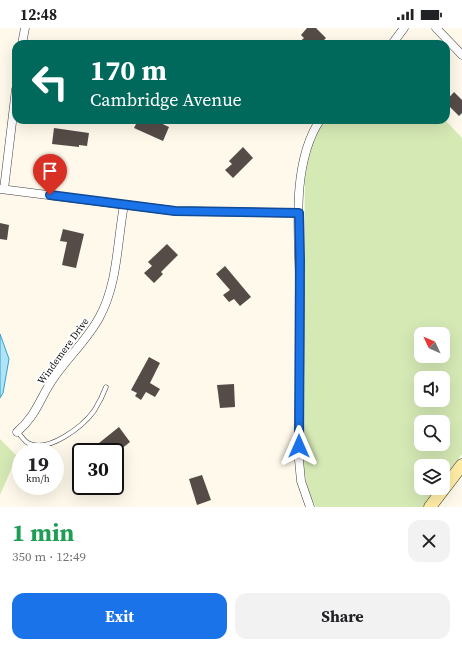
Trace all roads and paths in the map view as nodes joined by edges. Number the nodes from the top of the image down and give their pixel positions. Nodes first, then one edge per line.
1 (25, 28) edge
2 (404, 28) edge
3 (436, 28) edge
4 (23, 40) edge
5 (395, 40) edge
6 (448, 40) edge
7 (450, 43) edge
8 (462, 55) edge
9 (12, 118) edge
10 (318, 124) edge
11 (2, 189) edge
12 (124, 205) junction
13 (299, 213) junction
14 (106, 386) dead end
15 (17, 432) joint
16 (462, 465) edge
17 (310, 507) edge
18 (430, 507) edge

1 - 4 street
2 - 5 street
3 - 6 street
7 - 8 street
9 - 11 street
10 - 13 street
11 - 12 street
12 - 13 street
12 - 15 street, Windemere Drive
13 - 17 street
14 - 15 lane
16 - 18 street

